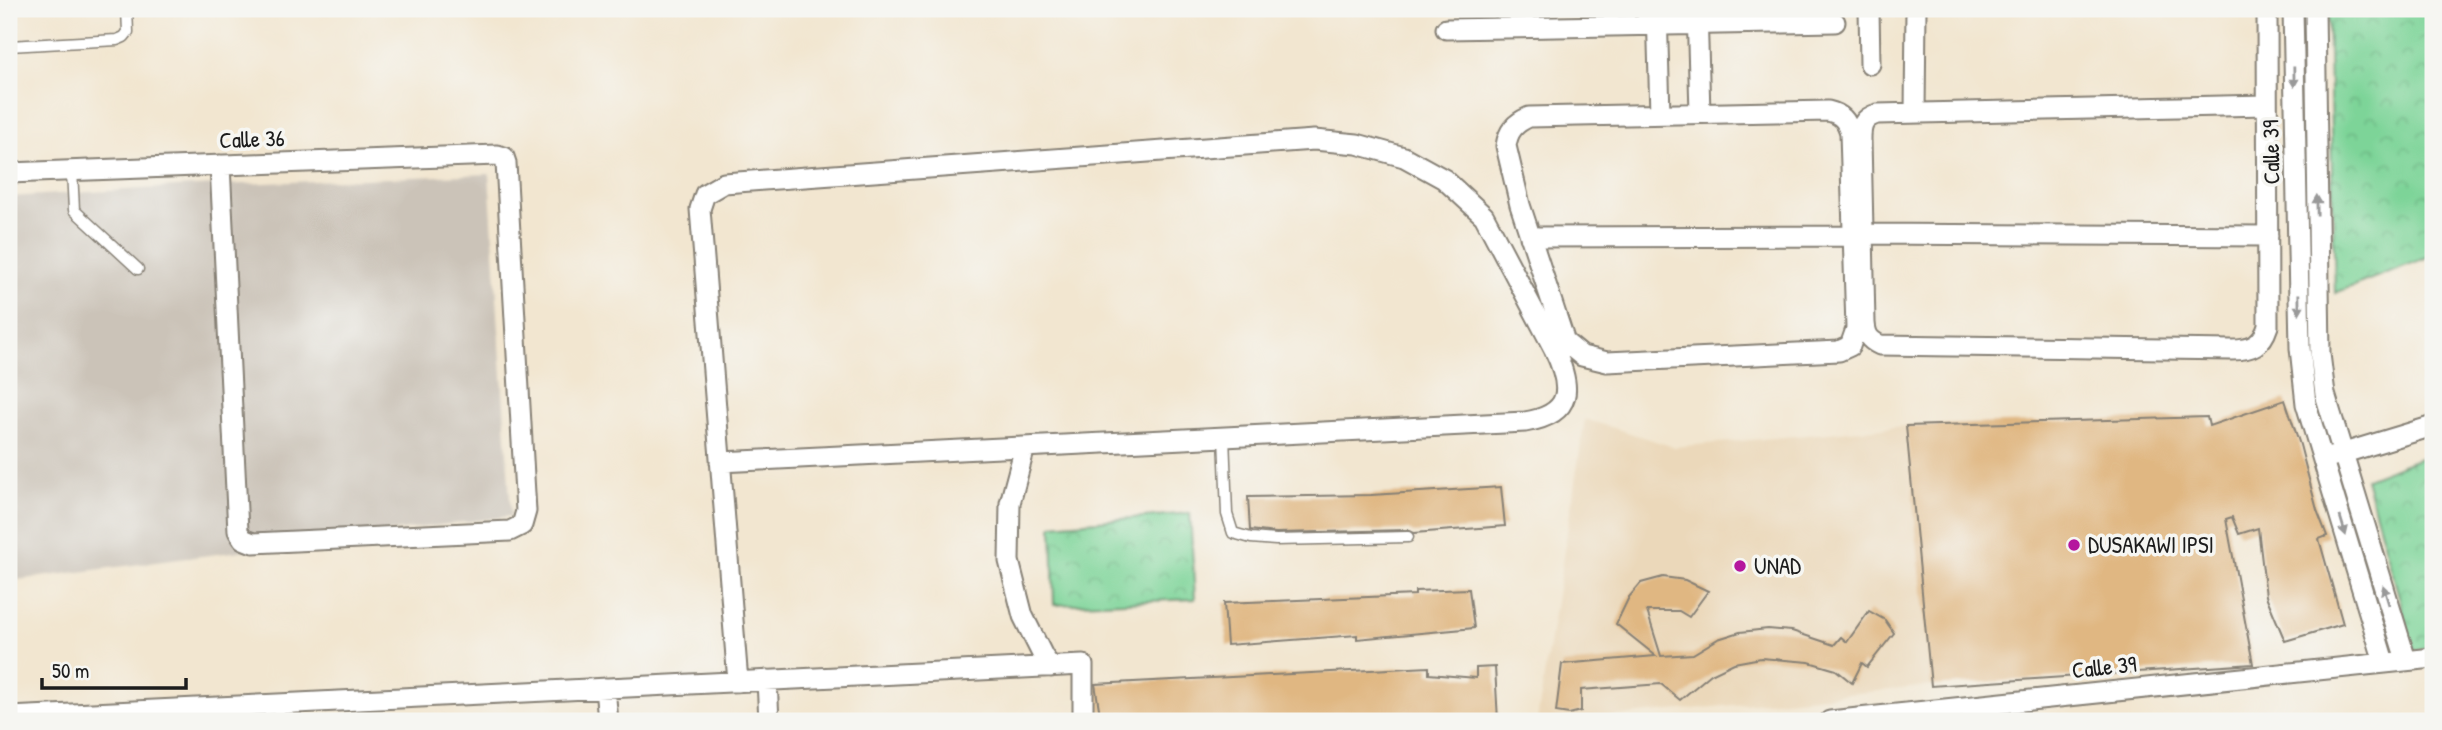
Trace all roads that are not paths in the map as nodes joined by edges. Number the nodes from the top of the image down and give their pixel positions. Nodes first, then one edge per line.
1 (127, 9) edge
2 (1869, 9) edge
3 (1916, 9) edge
4 (2267, 9) edge
5 (2293, 9) edge
6 (2315, 9) edge
7 (1657, 17) edge
8 (1697, 17) edge
9 (1835, 22) dead end
10 (1446, 29) dead end
11 (9, 46) edge
12 (1870, 64) dead end
13 (2266, 106) junction
14 (1700, 113) junction
15 (1915, 113) junction
16 (1660, 114) junction
17 (220, 165) junction
18 (72, 170) junction
19 (9, 173) edge
20 (1858, 235) junction
21 (2268, 236) junction
22 (1530, 237) junction
23 (138, 269) dead end
24 (2433, 426) edge
25 (1224, 436) junction
26 (1026, 447) junction
27 (2343, 454) junction
28 (2323, 460) junction
29 (720, 462) junction
30 (1408, 537) dead end
31 (2433, 658) edge
32 (2406, 660) junction
33 (2384, 662) junction
34 (1051, 667) junction
35 (767, 680) junction
36 (738, 682) junction
37 (605, 688) junction
38 (9, 717) edge
39 (608, 721) edge
40 (769, 721) edge
41 (1083, 721) edge
42 (1830, 721) edge

1 - 11 lane
2 - 12 street
3 - 15 street
4 - 13 street
5 -> 28 street, Calle 39
27 -> 6 street, Calle 39
7 - 8 street
7 - 10 street
7 - 16 street
8 - 9 street
8 - 14 street
13 - 15 street
13 - 21 street
14 - 16 street
14 - 20 street
15 - 20 street
16 - 22 street
17 - 17 street, Calle 36
17 - 18 street, Calle 36
18 - 19 street, Calle 36
18 - 23 lane
20 - 21 street
20 - 21 street
20 - 22 street
20 - 22 street
24 - 27 street
25 - 26 street
25 - 29 street
25 - 30 lane
26 - 29 street
26 - 34 street
27 - 28 street
32 -> 27 street, Calle 39
28 -> 33 street, Calle 39
29 - 36 street
31 - 32 street, Calle 39
32 - 33 street, Calle 39
33 - 42 street, Calle 39
34 - 35 street
34 - 41 street
35 - 36 street
35 - 40 street
36 - 37 street
37 - 38 street
37 - 39 street

